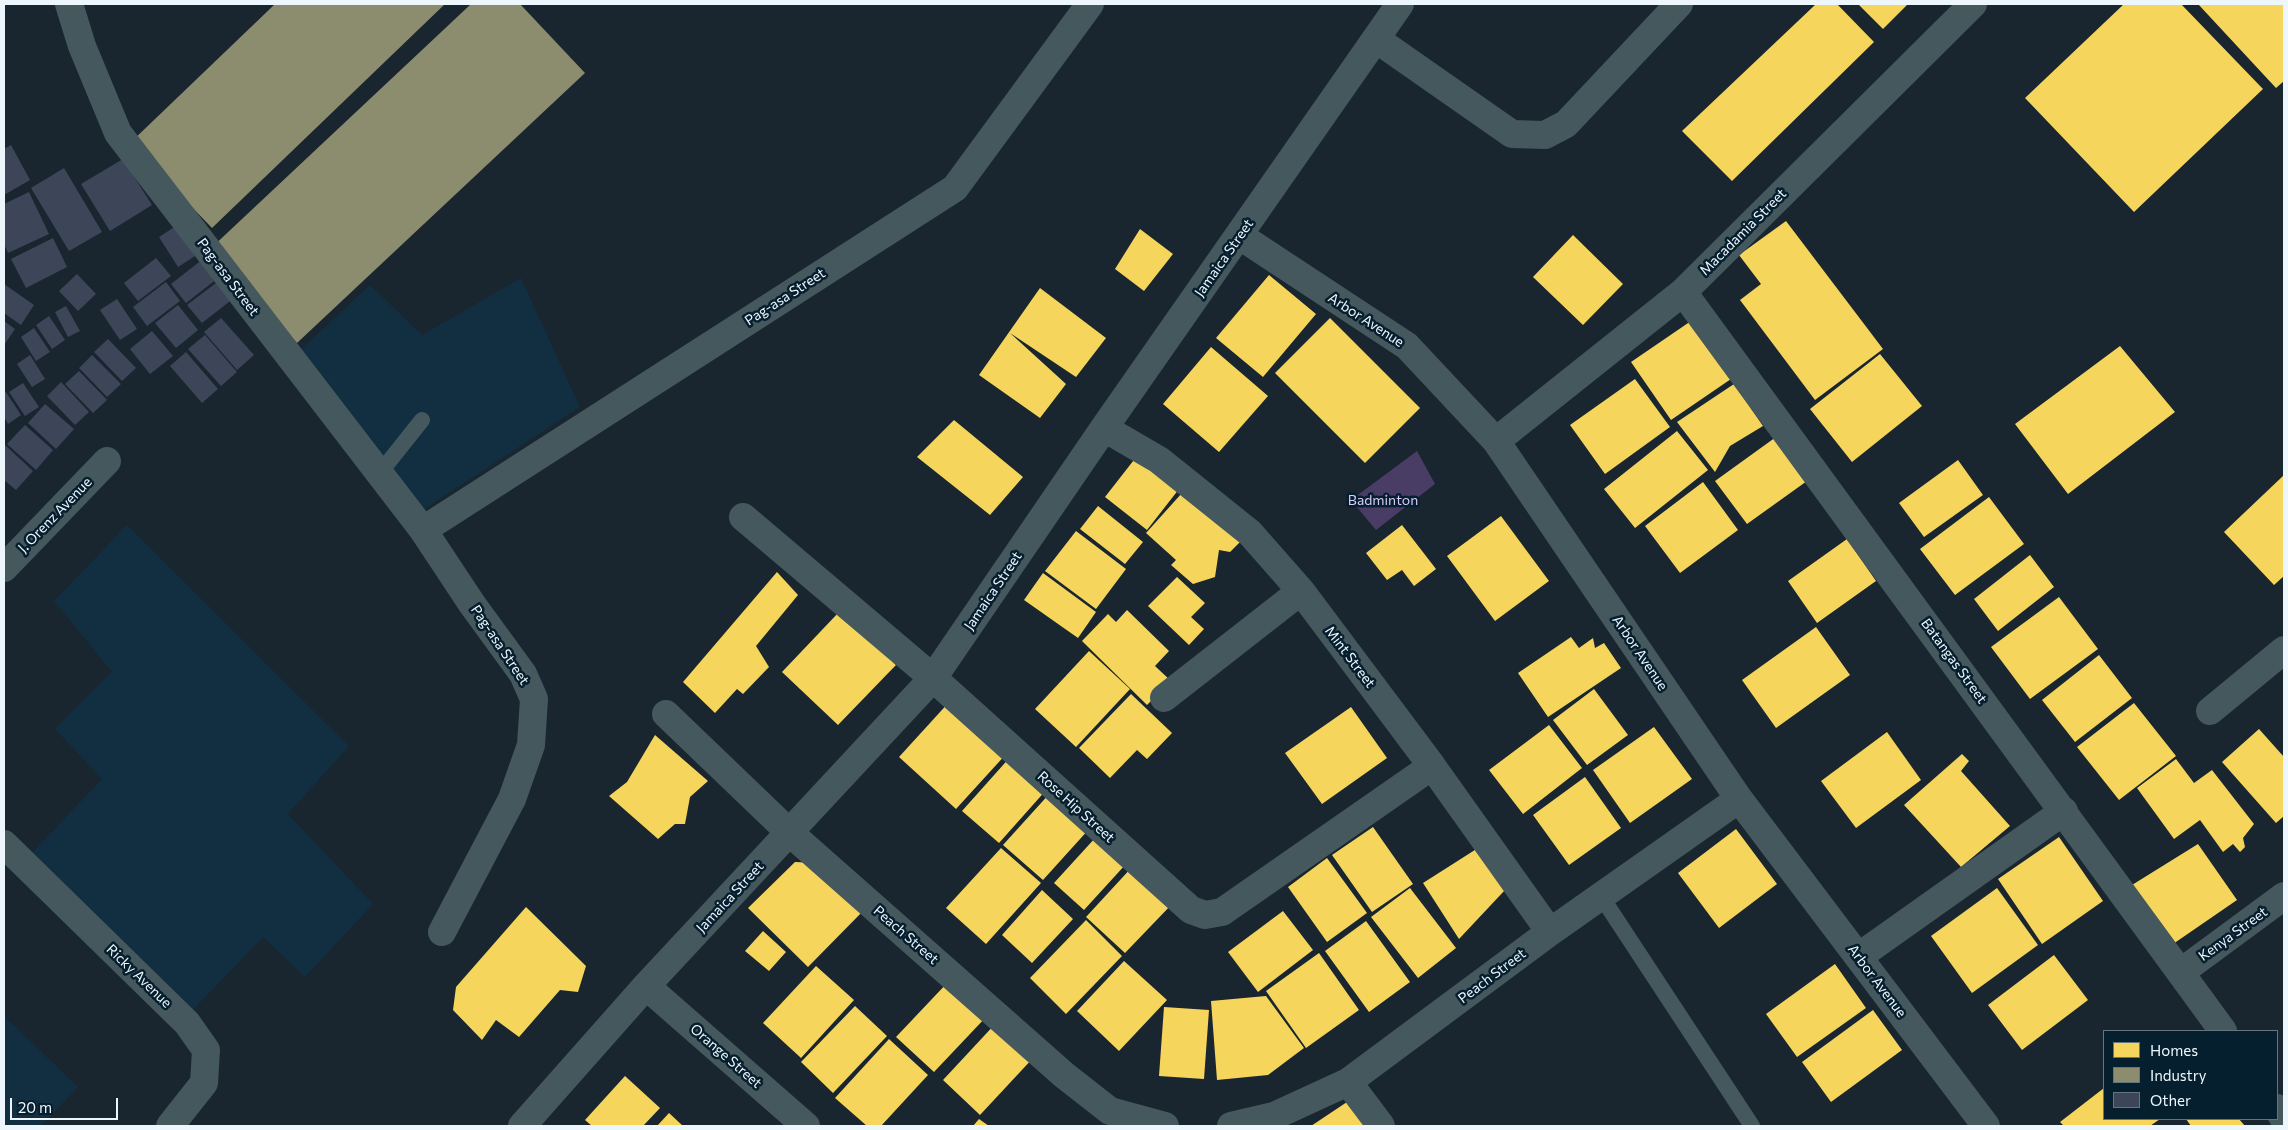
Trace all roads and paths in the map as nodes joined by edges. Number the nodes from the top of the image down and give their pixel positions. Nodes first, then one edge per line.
1 (69, 4) edge
2 (1090, 4) edge
3 (1400, 4) edge
4 (1679, 4) edge
5 (1973, 4) edge
6 (1376, 39) junction
7 (1240, 236) junction
8 (1683, 292) junction
9 (422, 420) dead end
10 (1104, 428) junction
11 (1496, 441) junction
12 (107, 462) dead end
13 (379, 474) junction
14 (743, 517) dead end
15 (423, 530) junction
16 (4, 568) edge
17 (1301, 591) junction
18 (2284, 650) edge
19 (933, 678) junction
20 (1164, 698) dead end
21 (2210, 711) dead end
22 (666, 714) dead end
23 (1432, 766) junction
24 (1739, 799) junction
25 (2064, 811) junction
26 (790, 833) junction
27 (4, 844) edge
28 (1601, 896) junction
29 (2284, 896) edge
30 (442, 932) dead end
31 (1550, 932) junction
32 (1858, 957) junction
33 (2181, 972) junction
34 (646, 986) junction
35 (2222, 1030) edge
36 (1348, 1082) junction
37 (170, 1126) edge
38 (522, 1126) edge
39 (806, 1126) edge
40 (1165, 1126) edge
41 (1231, 1126) edge
42 (1381, 1126) edge
43 (1752, 1126) edge
44 (1986, 1126) edge

1 - 13 street, Pag-asa Street
2 - 15 street, Pag-asa Street
3 - 6 street, Jamaica Street
4 - 6 street
5 - 8 street, Macadamia Street
6 - 7 street, Jamaica Street
7 - 10 street, Jamaica Street
7 - 11 street, Arbor Avenue
8 - 11 street, Macadamia Street
8 - 25 street, Batangas Street
9 - 13 lane
10 - 17 street, Mint Street
10 - 19 street, Jamaica Street
11 - 24 street, Arbor Avenue
12 - 16 street, J. Orenz Avenue
13 - 15 street, Pag-asa Street
14 - 19 street, Rose Hip Street
15 - 30 street, Pag-asa Street
17 - 20 street
17 - 23 street, Mint Street
18 - 21 street
19 - 23 street, Rose Hip Street
19 - 26 street, Jamaica Street
22 - 26 street, Peach Street
23 - 31 street, Mint Street
24 - 28 street, Peach Street
24 - 32 street, Arbor Avenue
25 - 32 street
25 - 33 street, Batangas Street
26 - 34 street, Jamaica Street
26 - 40 street, Peach Street
27 - 37 street, Ricky Avenue
28 - 31 street, Peach Street
28 - 43 lane
29 - 33 street, Kenya Street
31 - 36 street, Peach Street
32 - 44 street, Arbor Avenue
33 - 35 street, Batangas Street
34 - 38 street, Jamaica Street
34 - 39 street, Orange Street
36 - 41 street, Peach Street
36 - 42 street

